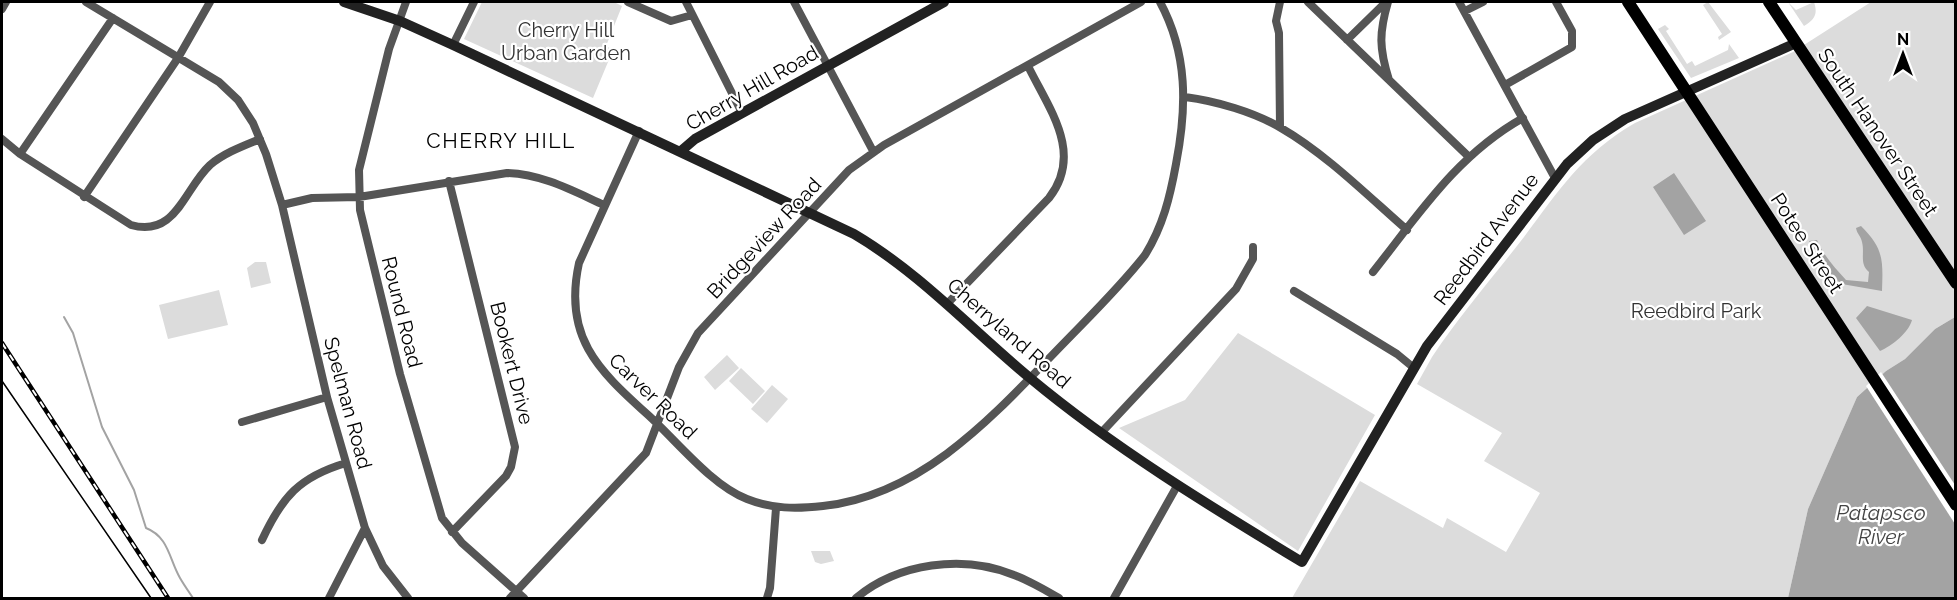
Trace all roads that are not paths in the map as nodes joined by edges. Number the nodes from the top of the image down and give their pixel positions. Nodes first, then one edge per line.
1 (6, 2) edge
2 (86, 2) edge
3 (210, 2) edge
4 (344, 2) edge
5 (406, 2) edge
6 (474, 2) edge
7 (628, 2) edge
8 (686, 2) edge
9 (794, 2) edge
10 (944, 2) edge
11 (1141, 2) edge
12 (1160, 2) edge
13 (1280, 2) edge
14 (1308, 2) edge
15 (1387, 2) edge
16 (1459, 2) edge
17 (1483, 2) edge
18 (1556, 2) edge
19 (1628, 2) edge
20 (1769, 2) edge
21 (2, 9) edge
22 (1464, 11) junction
23 (693, 15) junction
24 (113, 18) junction
25 (400, 21) junction
26 (1347, 40) junction
27 (1796, 43) junction
28 (453, 45) junction
29 (178, 58) junction
30 (829, 65) junction
31 (1028, 66) junction
32 (1390, 81) junction
33 (1505, 85) junction
34 (1686, 92) junction
35 (1185, 97) junction
36 (741, 113) junction
37 (1523, 118) junction
38 (1280, 127) junction
39 (639, 131) junction
40 (2, 139) edge
41 (260, 139) junction
42 (681, 151) junction
43 (873, 151) junction
44 (20, 154) junction
45 (1468, 156) junction
46 (1555, 178) junction
47 (449, 181) junction
48 (84, 196) junction
49 (358, 197) junction
50 (282, 205) junction
51 (604, 205) junction
52 (811, 212) junction
53 (1407, 230) junction
54 (1253, 247) dead end
55 (1374, 272) dead end
56 (1952, 278) edge
57 (1294, 291) dead end
58 (947, 304) junction
59 (1414, 368) junction
60 (1030, 378) junction
61 (327, 397) junction
62 (242, 422) dead end
63 (659, 424) junction
64 (1101, 433) junction
65 (346, 463) junction
66 (1177, 486) junction
67 (1956, 505) edge
68 (776, 508) junction
69 (365, 528) junction
70 (452, 532) junction
71 (262, 540) dead end
72 (1302, 562) joint
73 (516, 592) junction
74 (329, 598) edge
75 (408, 598) edge
76 (510, 598) edge
77 (524, 598) edge
78 (767, 598) edge
79 (856, 598) edge
80 (1059, 598) edge
81 (1114, 598) edge

1 - 21 street
2 - 24 street, Spelman Road
3 - 29 street
4 - 25 street, Cherry Hill Road
5 - 25 street, Round Road
6 - 28 street
7 - 23 street
8 - 23 street
9 - 30 street
10 - 30 street, Cherry Hill Road
11 - 31 street, Bridgeview Road
12 - 35 street
13 - 38 street
14 - 26 street
15 - 26 street
15 - 32 street
16 - 22 street
17 - 22 street
18 - 33 street
19 - 34 main road, Potee Street
20 - 27 main road, South Hanover Street
22 - 33 street
23 - 36 street
24 - 29 street, Spelman Road
24 - 44 street
25 - 28 street, Cherry Hill Road
25 - 49 street, Round Road
26 - 32 street
27 - 34 street, Reedbird Avenue
27 - 56 main road, South Hanover Street
28 - 39 street, Cherry Hill Road
29 - 41 street, Spelman Road
29 - 48 street
30 - 36 street, Cherry Hill Road
30 - 43 street
31 - 43 street, Bridgeview Road
31 - 58 street
32 - 45 street
33 - 37 street
34 - 46 street, Reedbird Avenue
34 - 67 main road, Potee Street
35 - 38 street
35 - 60 street
36 - 42 street, Cherry Hill Road
37 - 45 street
37 - 46 street
38 - 53 street
39 - 42 street, Cherry Hill Road
39 - 51 street, Carver Road
40 - 44 street
41 - 48 street
41 - 50 street, Spelman Road
42 - 52 street, Cherryland Road
43 - 52 street, Bridgeview Road
44 - 48 street
45 - 53 street
46 - 59 street, Reedbird Avenue
47 - 49 street
47 - 51 street
47 - 70 street, Bookert Drive
49 - 50 street
49 - 70 street, Round Road
50 - 61 street, Spelman Road
51 - 63 street, Carver Road
52 - 58 street, Cherryland Road
52 - 63 street, Bridgeview Road
53 - 55 street
54 - 64 street
57 - 59 street
58 - 60 street, Cherryland Road
59 - 72 street, Reedbird Avenue
60 - 64 street, Cherryland Road
60 - 68 street
61 - 62 street
61 - 65 street, Spelman Road
63 - 68 street, Carver Road
63 - 73 street, Bridgeview Road
64 - 66 street, Cherryland Road
65 - 69 street, Spelman Road
65 - 71 street
66 - 72 street, Cherryland Road
66 - 81 street
68 - 78 street
69 - 74 street
69 - 75 street, Spelman Road
70 - 73 street, Round Road
73 - 76 street, Bridgeview Road
73 - 77 street, Round Road
79 - 80 street

